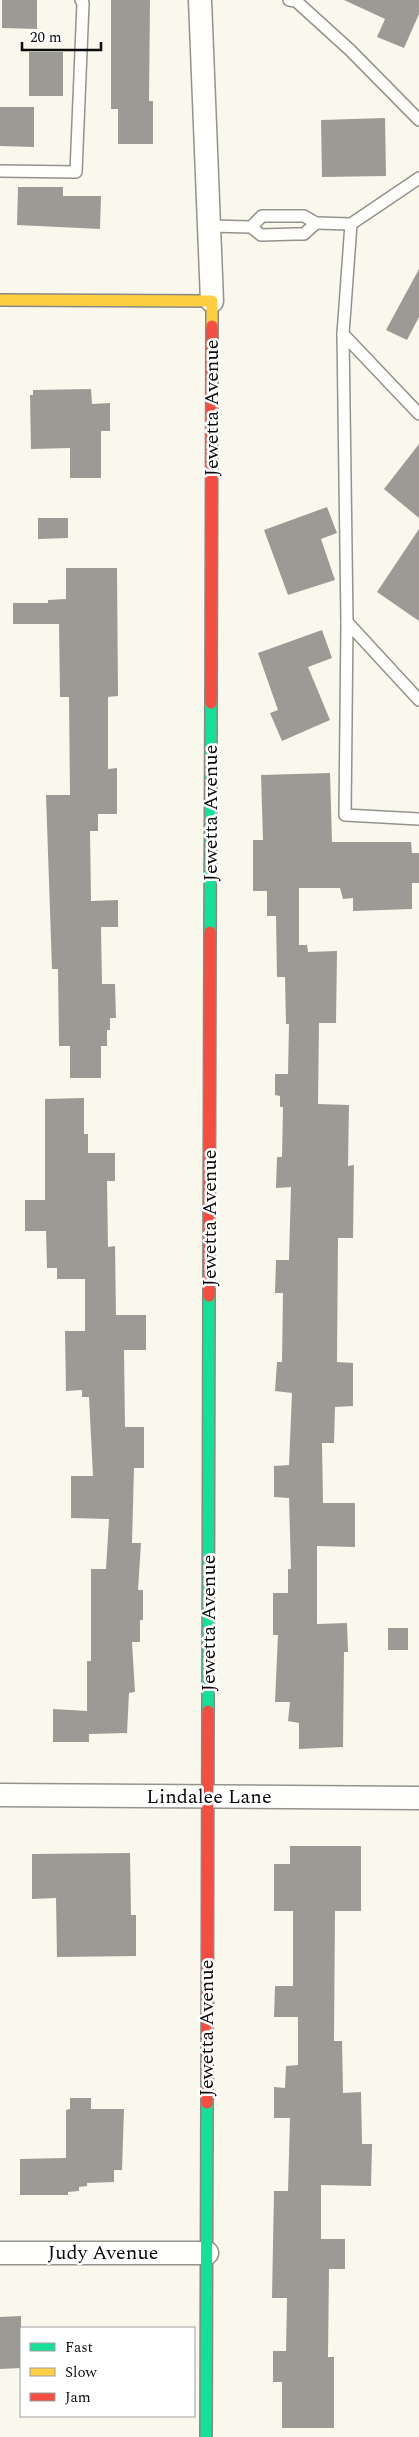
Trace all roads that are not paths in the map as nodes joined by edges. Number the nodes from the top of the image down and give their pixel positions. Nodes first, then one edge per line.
1 (81, 0) edge
2 (200, 0) edge
3 (289, 0) edge
4 (419, 120) edge
5 (0, 171) edge
6 (419, 178) edge
7 (316, 223) junction
8 (351, 224) junction
9 (209, 226) junction
10 (251, 227) junction
11 (0, 300) edge
12 (212, 301) junction
13 (343, 334) junction
14 (419, 414) edge
15 (347, 622) junction
16 (419, 700) edge
17 (419, 819) edge
18 (0, 1795) edge
19 (208, 1797) junction
20 (419, 1798) edge
21 (0, 2253) edge
22 (207, 2253) junction
23 (206, 2437) edge

1 - 5 lane
2 - 9 street, Jewetta Avenue
3 - 4 lane
6 - 8 lane
7 - 8 lane
7 - 10 lane
7 - 10 lane
8 - 13 lane
9 - 10 lane
9 - 12 street, Jewetta Avenue
11 - 12 street
12 - 19 street, Jewetta Avenue
13 - 14 lane
13 - 15 lane
15 - 16 lane
15 - 17 lane
18 - 19 street, Lindalee Lane
19 - 20 street, Lindalee Lane
19 - 22 street, Jewetta Avenue
21 - 22 street, Judy Avenue
22 - 23 street, Jewetta Avenue

